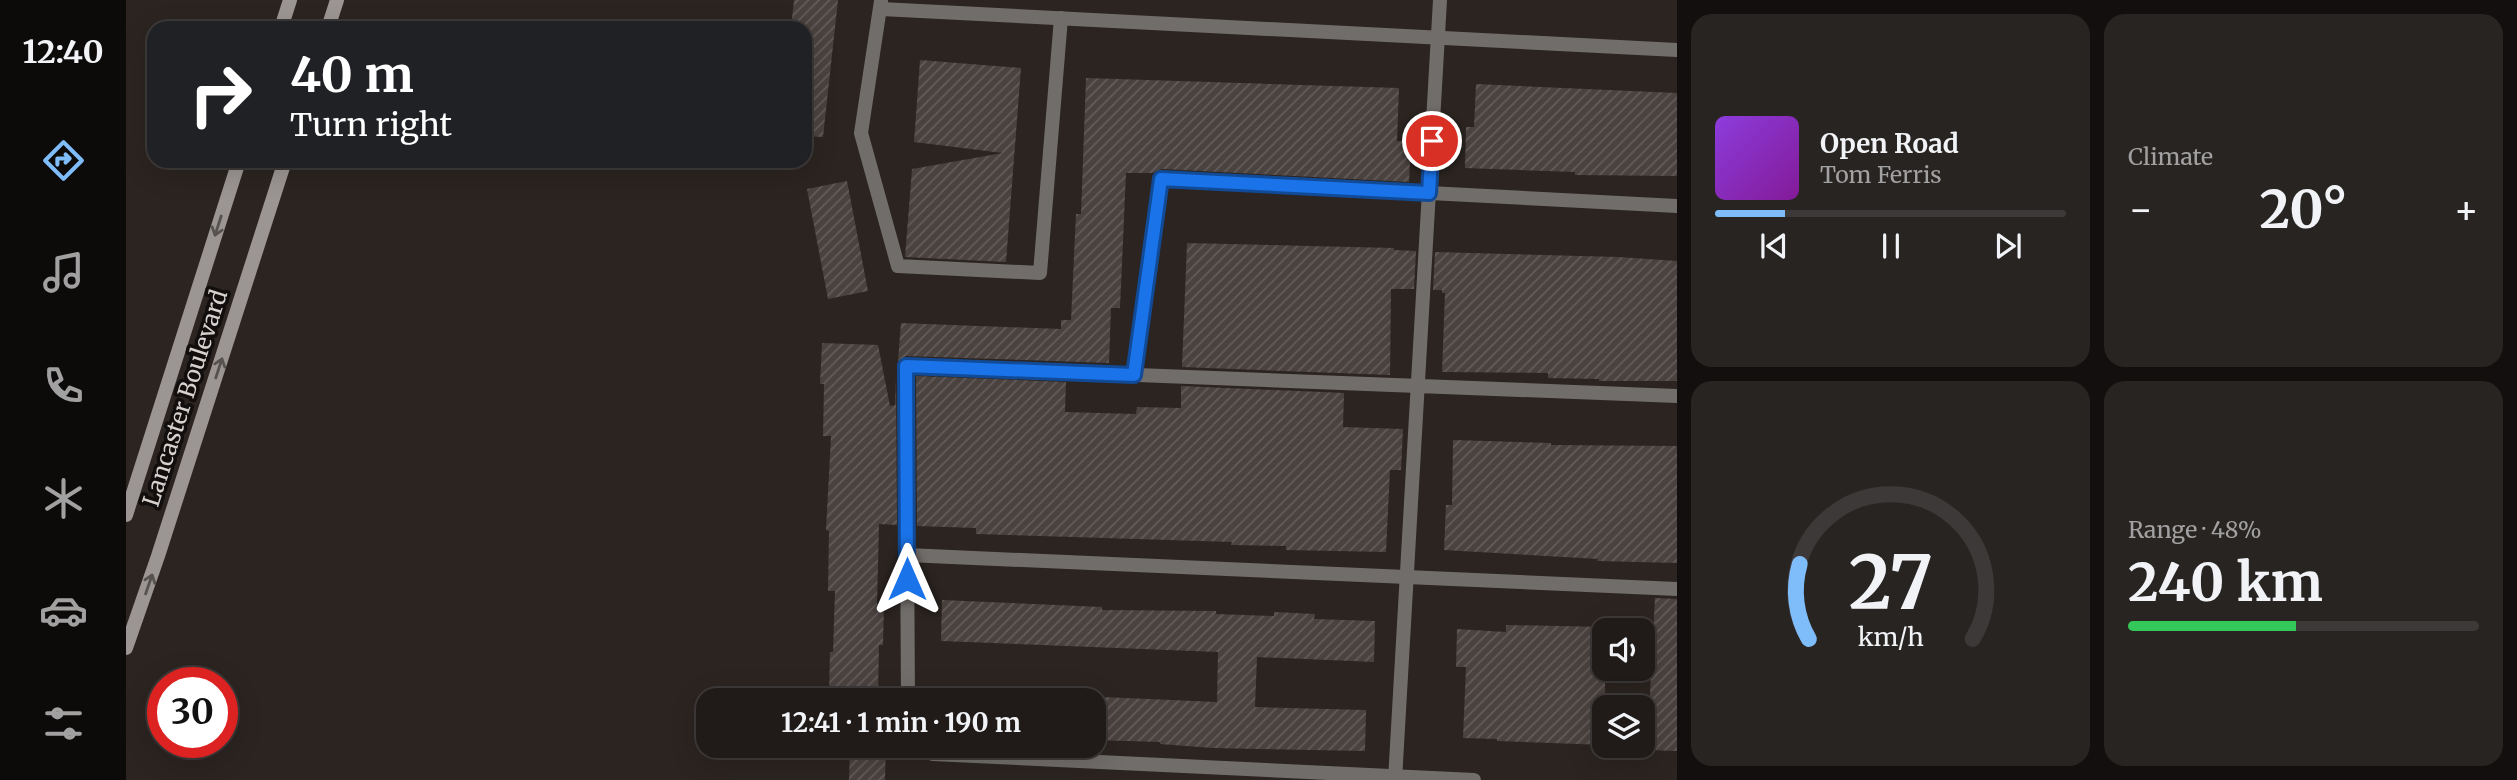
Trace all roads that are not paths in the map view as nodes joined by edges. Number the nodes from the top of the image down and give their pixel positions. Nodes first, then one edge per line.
1 (290, 0) edge
2 (337, 0) edge
3 (1440, 0) edge
4 (881, 4) edge
5 (1061, 18) junction
6 (283, 21) edge
7 (330, 21) edge
8 (1438, 36) junction
9 (1677, 50) edge
10 (237, 168) edge
11 (283, 168) edge
12 (1429, 193) junction
13 (1677, 206) edge
14 (1134, 375) junction
15 (1418, 386) junction
16 (1677, 396) edge
17 (126, 515) edge
18 (907, 555) junction
19 (1407, 577) junction
20 (1677, 589) edge
21 (126, 649) edge
22 (908, 688) edge
23 (1010, 758) edge
24 (1396, 778) edge
25 (1474, 780) edge

1 - 6 main road
2 - 7 main road
3 - 8 street
4 - 5 street
4 - 5 street
5 - 8 street
8 - 9 street
8 - 12 street
10 -> 17 main road, Lancaster Boulevard
21 -> 11 main road, Lancaster Boulevard
12 - 13 street
12 - 14 street
12 - 15 street
14 - 15 street
14 - 18 street
15 - 16 street
15 - 19 street
18 - 19 street
18 - 22 street
19 - 20 street
19 - 24 street
23 - 24 street
24 - 25 street

